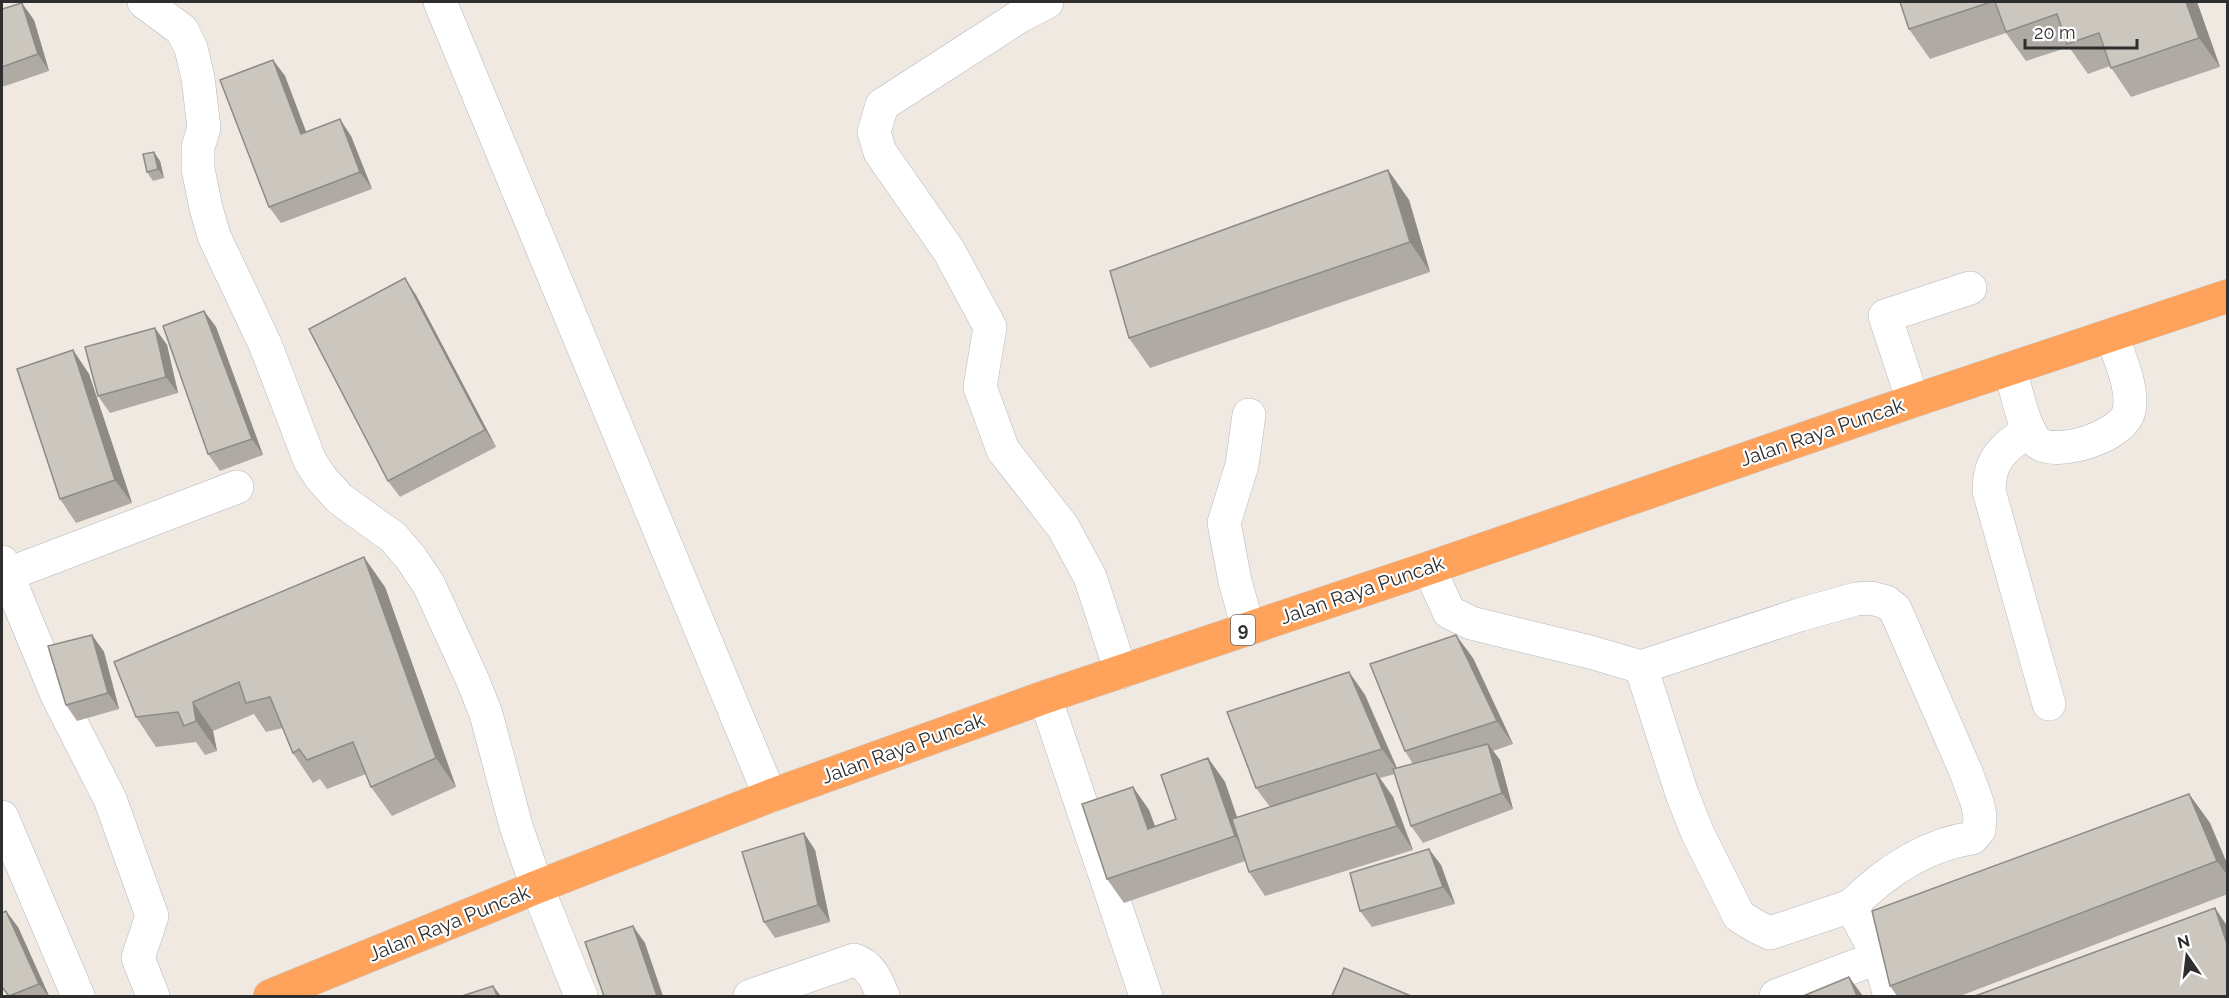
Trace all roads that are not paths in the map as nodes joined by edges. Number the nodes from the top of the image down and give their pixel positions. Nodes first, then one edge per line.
1 (440, 2) edge
2 (155, 4) edge
3 (1026, 6) edge
4 (1970, 288) dead end
5 (2228, 296) edge
6 (2112, 335) junction
7 (2010, 369) junction
8 (1913, 400) junction
9 (1249, 415) dead end
10 (2029, 430) junction
11 (237, 487) dead end
12 (1429, 568) junction
13 (4, 569) edge
14 (1248, 628) junction
15 (1641, 667) junction
16 (1121, 672) junction
17 (1045, 697) junction
18 (2049, 704) dead end
19 (770, 796) junction
20 (2, 817) edge
21 (537, 887) junction
22 (1851, 906) junction
23 (1879, 957) junction
24 (810, 986) edge
25 (757, 995) edge
26 (78, 996) edge
27 (153, 996) edge
28 (270, 996) edge
29 (581, 996) edge
30 (883, 996) edge
31 (1146, 996) edge
32 (1776, 996) edge
33 (1890, 996) edge

1 - 19 street
2 - 21 street
3 - 16 street
4 - 8 street
5 - 6 highway, Jalan Raya Puncak / 9
6 - 7 highway, Jalan Raya Puncak / 9
6 - 10 street
7 - 8 highway, Jalan Raya Puncak / 9
7 - 10 street
8 - 12 highway, Jalan Raya Puncak / 9
9 - 14 street
10 - 18 street
11 - 13 street
12 - 14 highway, Jalan Raya Puncak / 9
12 - 15 street
13 - 27 street
14 - 16 highway, Jalan Raya Puncak / 9
15 - 22 street
15 - 22 street
16 - 17 highway, Jalan Raya Puncak / 9
17 - 19 highway, Jalan Raya Puncak / 9
17 - 31 street
19 - 21 highway, Jalan Raya Puncak / 9
20 - 26 street
21 - 28 highway, Jalan Raya Puncak / 9
21 - 29 street
22 - 23 street
23 - 32 street
23 - 33 street
24 - 25 street
24 - 30 street

